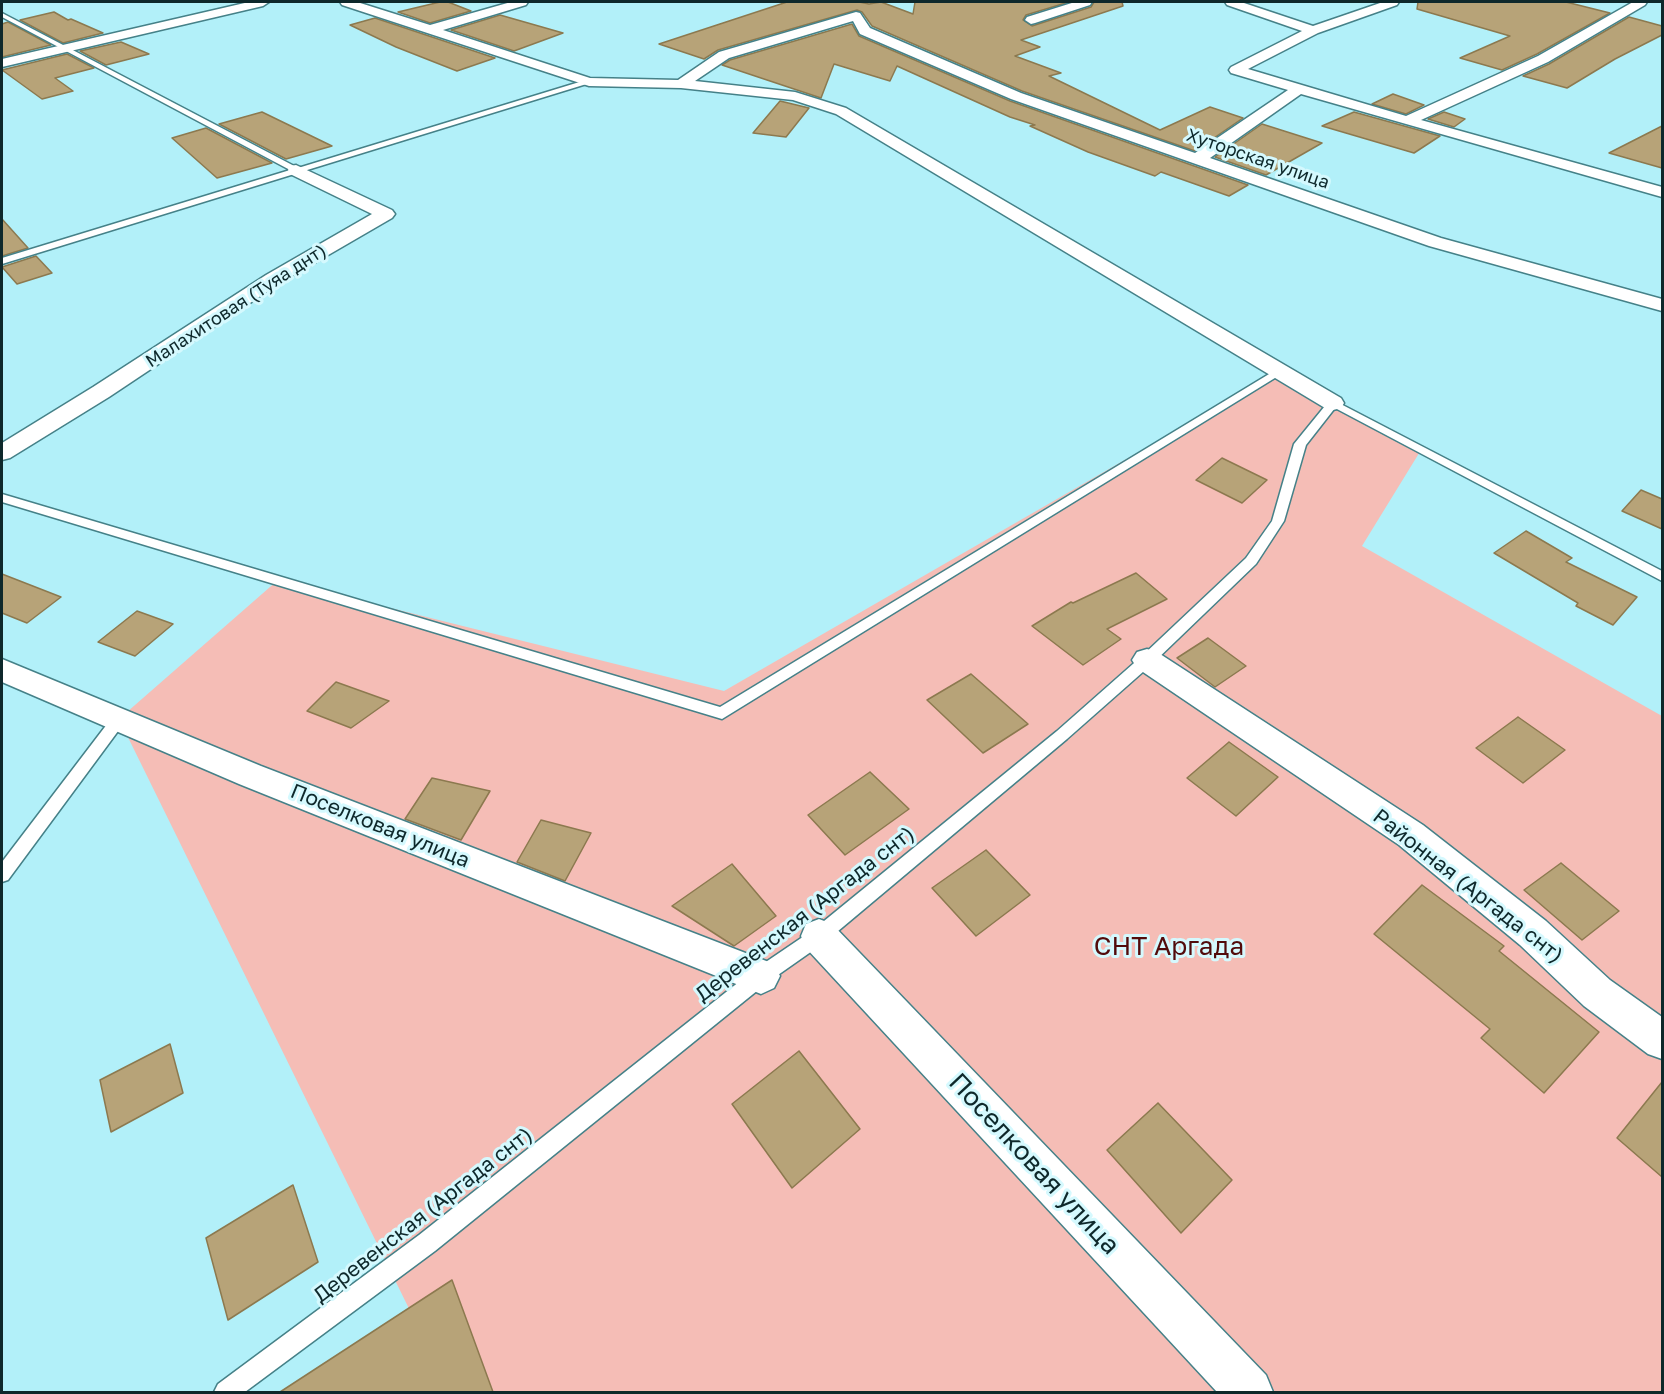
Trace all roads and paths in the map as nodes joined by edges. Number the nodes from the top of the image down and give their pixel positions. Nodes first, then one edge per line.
1 (263, 2) edge
2 (346, 2) edge
3 (522, 2) edge
4 (1086, 2) edge
5 (1231, 2) edge
6 (1393, 2) edge
7 (1641, 2) edge
8 (836, 6) dead end
9 (2, 15) edge
10 (856, 16) junction
11 (1031, 20) dead end
12 (432, 28) junction
13 (1313, 30) junction
14 (66, 48) junction
15 (2, 63) edge
16 (589, 82) junction
17 (681, 84) junction
18 (1299, 88) junction
19 (1407, 121) junction
20 (1198, 158) junction
21 (296, 170) junction
22 (1662, 192) edge
23 (2, 261) edge
24 (1662, 305) edge
25 (1279, 371) junction
26 (1333, 404) junction
27 (2, 453) edge
28 (2, 498) edge
29 (1662, 576) edge
30 (1147, 660) junction
31 (2, 670) edge
32 (118, 719) junction
33 (2, 875) edge
34 (819, 936) junction
35 (761, 976) junction
36 (1662, 1040) edge
37 (225, 1392) edge
38 (1249, 1392) edge

1 - 14 street
2 - 12 street
3 - 12 street
4 - 11 street
5 - 13 street
6 - 13 street
7 - 19 street
8 - 10 street, Хуторская улица
9 - 14 lane
10 - 17 street
10 - 20 street, Хуторская улица
12 - 16 street
13 - 18 street
14 - 15 street
14 - 21 lane
16 - 17 street
16 - 21 lane
17 - 25 street
18 - 19 street
18 - 20 street
19 - 22 street
20 - 24 street, Хуторская улица
21 - 23 lane
21 - 27 street, Малахитовая (Туяа днт)
25 - 26 street
25 - 28 lane
26 - 29 lane
26 - 30 lane, Деревенская (Аргада снт)
30 - 34 lane, Деревенская (Аргада снт)
30 - 36 street, Районная (Аргада снт)
31 - 32 street, Поселковая улица
32 - 33 lane
32 - 35 street, Поселковая улица
34 - 35 lane, Деревенская (Аргада снт)
34 - 38 street, Поселковая улица
35 - 37 lane, Деревенская (Аргада снт)

